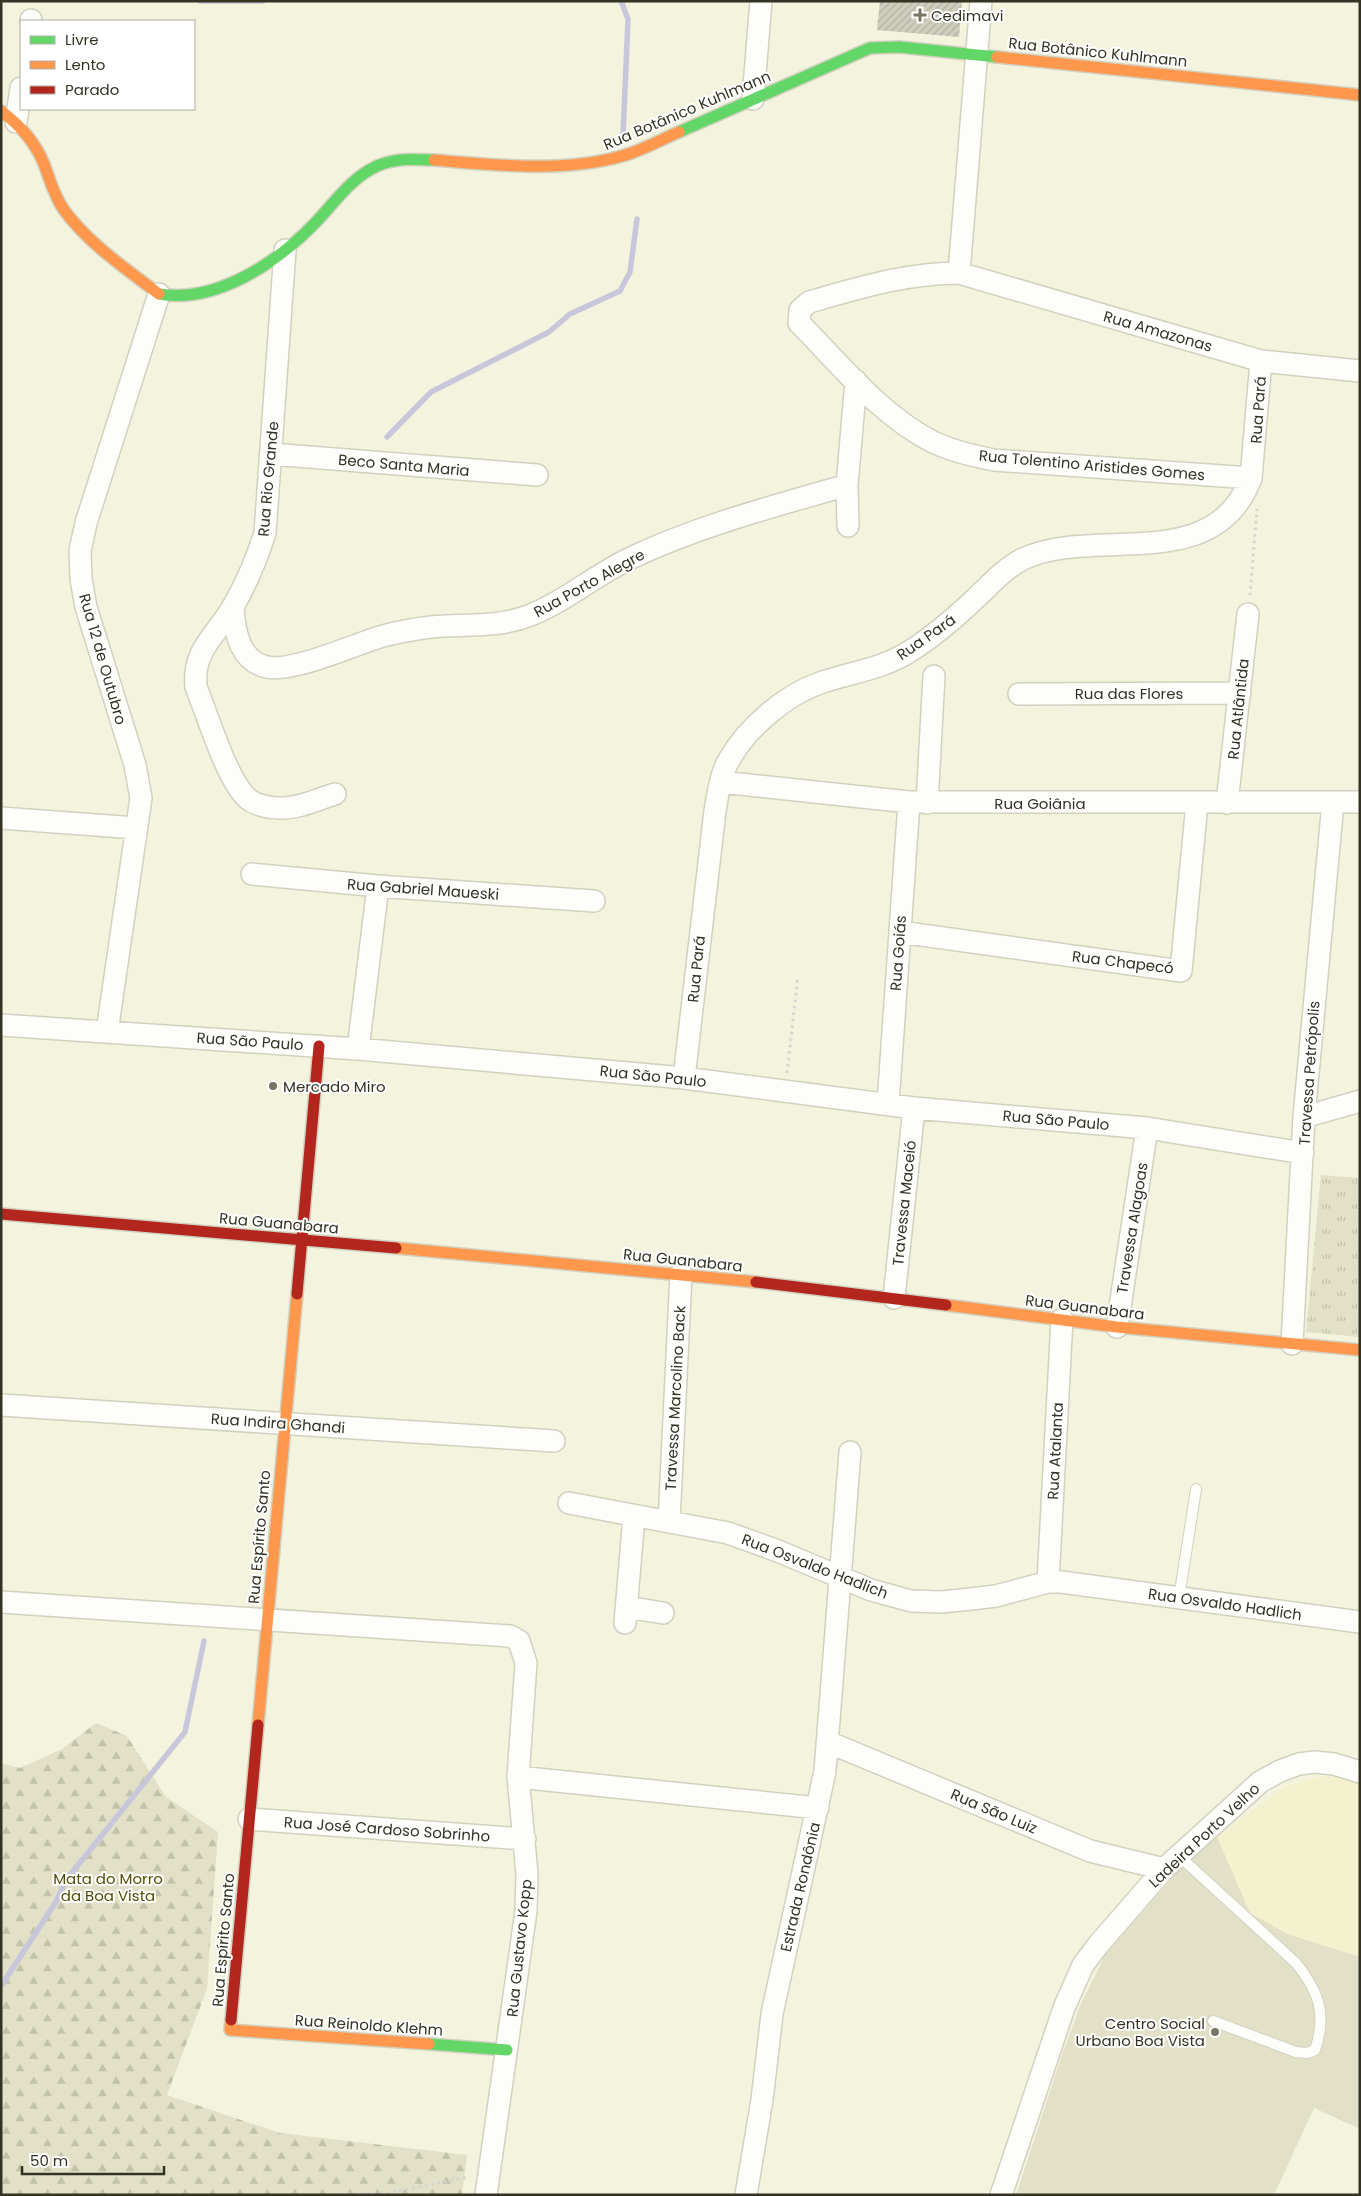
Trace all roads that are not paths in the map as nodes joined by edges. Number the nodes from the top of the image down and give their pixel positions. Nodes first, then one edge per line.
1 (761, 1) edge
2 (981, 1) edge
3 (977, 55) junction
4 (20, 90) edge
5 (1360, 95) edge
6 (753, 99) junction
7 (9, 116) edge
8 (285, 250) junction
9 (959, 273) junction
10 (159, 294) junction
11 (1261, 361) junction
12 (1360, 371) edge
13 (856, 381) junction
14 (271, 454) junction
15 (537, 475) dead end
16 (1251, 478) junction
17 (847, 486) junction
18 (848, 526) dead end
19 (234, 606) junction
20 (1248, 614) road end
21 (934, 676) dead end
22 (1240, 693) junction
23 (1019, 694) dead end
24 (721, 782) junction
25 (335, 794) dead end
26 (1333, 802) junction
27 (1360, 802) edge
28 (918, 803) junction
29 (1197, 803) junction
30 (1227, 803) junction
31 (1, 818) edge
32 (136, 828) junction
33 (252, 874) dead end
34 (378, 886) junction
35 (594, 901) dead end
36 (900, 932) junction
37 (1, 1025) edge
38 (107, 1032) junction
39 (319, 1046) junction
40 (358, 1048) junction
41 (684, 1078) junction
42 (1360, 1101) edge
43 (888, 1104) junction
44 (914, 1108) junction
45 (1304, 1117) junction
46 (1147, 1128) junction
47 (1303, 1153) junction
48 (1, 1214) edge
49 (301, 1239) junction
50 (681, 1274) junction
51 (894, 1298) junction
52 (1062, 1319) junction
53 (1117, 1327) junction
54 (1292, 1344) junction
55 (1360, 1350) edge
56 (1, 1405) edge
57 (285, 1423) junction
58 (554, 1441) dead end
59 (850, 1452) dead end
60 (1196, 1489) dead end
61 (569, 1503) dead end
62 (634, 1516) junction
63 (669, 1522) junction
64 (842, 1578) junction
65 (1048, 1582) junction
66 (1179, 1598) junction
67 (1, 1602) edge
68 (663, 1613) dead end
69 (267, 1620) junction
70 (1360, 1622) edge
71 (828, 1742) junction
72 (1360, 1772) edge
73 (518, 1776) junction
74 (818, 1808) junction
75 (249, 1819) junction
76 (525, 1839) junction
77 (1171, 1862) junction
78 (1212, 2021) dead end
79 (230, 2030) joint
80 (507, 2050) junction
81 (486, 2195) edge
82 (746, 2195) edge
83 (1001, 2195) edge

1 - 6 street
2 - 3 street
3 - 5 street, Rua Botânico Kuhlmann
3 - 6 street, Rua Botânico Kuhlmann
3 - 9 street
4 - 7 street
6 - 8 street, Rua Botânico Kuhlmann
7 - 10 street
8 - 10 street, Rua Botânico Kuhlmann
8 - 14 street, Rua Rio Grande
9 - 11 street, Rua Amazonas
9 - 13 street, Rua Tolentino Aristides Gomes
10 - 32 street, Rua 12 de Outubro
11 - 12 street, Rua Amazonas
11 - 16 street, Rua Pará
13 - 16 street, Rua Tolentino Aristides Gomes
13 - 17 street
14 - 15 street, Beco Santa Maria
14 - 19 street, Rua Rio Grande
16 - 24 street, Rua Pará
17 - 18 street
17 - 19 street, Rua Porto Alegre
19 - 25 street, Rua Rio Grande
20 - 22 street, Rua Atlântida
21 - 28 street, Rua Goiás
22 - 23 street, Rua das Flores
22 - 30 street, Rua Atlântida
24 - 28 street, Rua Goiânia
24 - 41 street, Rua Pará
26 - 27 street, Rua Goiânia
26 - 30 street, Rua Goiânia
26 - 45 street, Travessa Petrópolis
28 - 29 street, Rua Goiânia
28 - 36 street, Rua Goiás
29 - 30 street, Rua Goiânia
29 - 36 street, Rua Chapecó
31 - 32 street
32 - 38 street, Rua 12 de Outubro
33 - 34 street, Rua Gabriel Maueski
34 - 35 street, Rua Gabriel Maueski
34 - 40 street
36 - 43 street, Rua Goiás
37 - 38 street, Rua São Paulo
38 - 39 street, Rua São Paulo
39 - 40 street, Rua São Paulo
39 - 49 street, Rua Espírito Santo
40 - 41 street, Rua São Paulo
41 - 43 street, Rua São Paulo
42 - 45 street
43 - 44 street, Rua São Paulo
44 - 46 street, Rua São Paulo
44 - 51 street, Travessa Maceió
45 - 47 street, Travessa Petrópolis
46 - 47 street, Rua São Paulo
46 - 53 street, Travessa Alagoas
47 - 54 street, Travessa Petrópolis
48 - 49 street, Rua Guanabara
49 - 50 street, Rua Guanabara
49 - 57 street, Rua Espírito Santo
50 - 51 street, Rua Guanabara
50 - 63 street, Travessa Marcolino Back
51 - 52 street, Rua Guanabara
52 - 53 street, Rua Guanabara
52 - 65 street, Rua Atalanta
53 - 54 street, Rua Guanabara
54 - 55 street, Rua Guanabara
56 - 57 street, Rua Indira Ghandi
57 - 58 street, Rua Indira Ghandi
57 - 69 street, Rua Espírito Santo
59 - 64 street, Estrada Rondônia
60 - 66 lane
61 - 62 street, Rua Osvaldo Hadlich
62 - 63 street, Rua Osvaldo Hadlich
62 - 68 street
63 - 64 street, Rua Osvaldo Hadlich
64 - 65 street, Rua Osvaldo Hadlich
64 - 71 street, Estrada Rondônia
65 - 66 street, Rua Osvaldo Hadlich
66 - 70 street, Rua Osvaldo Hadlich
67 - 69 street
69 - 73 street, Rua Gustavo Kopp
69 - 75 street, Rua Espírito Santo
71 - 74 street, Estrada Rondônia
71 - 77 street, Rua São Luiz
72 - 77 street, Ladeira Porto Velho
73 - 74 street
73 - 76 street, Rua Gustavo Kopp
74 - 82 street, Estrada Rondônia
75 - 76 street, Rua José Cardoso Sobrinho
75 - 79 street, Rua Espírito Santo
76 - 80 street, Rua Gustavo Kopp
77 - 78 lane
77 - 83 street, Ladeira Porto Velho
79 - 80 street, Rua Reinoldo Klehm
80 - 81 street, Rua Gustavo Kopp

